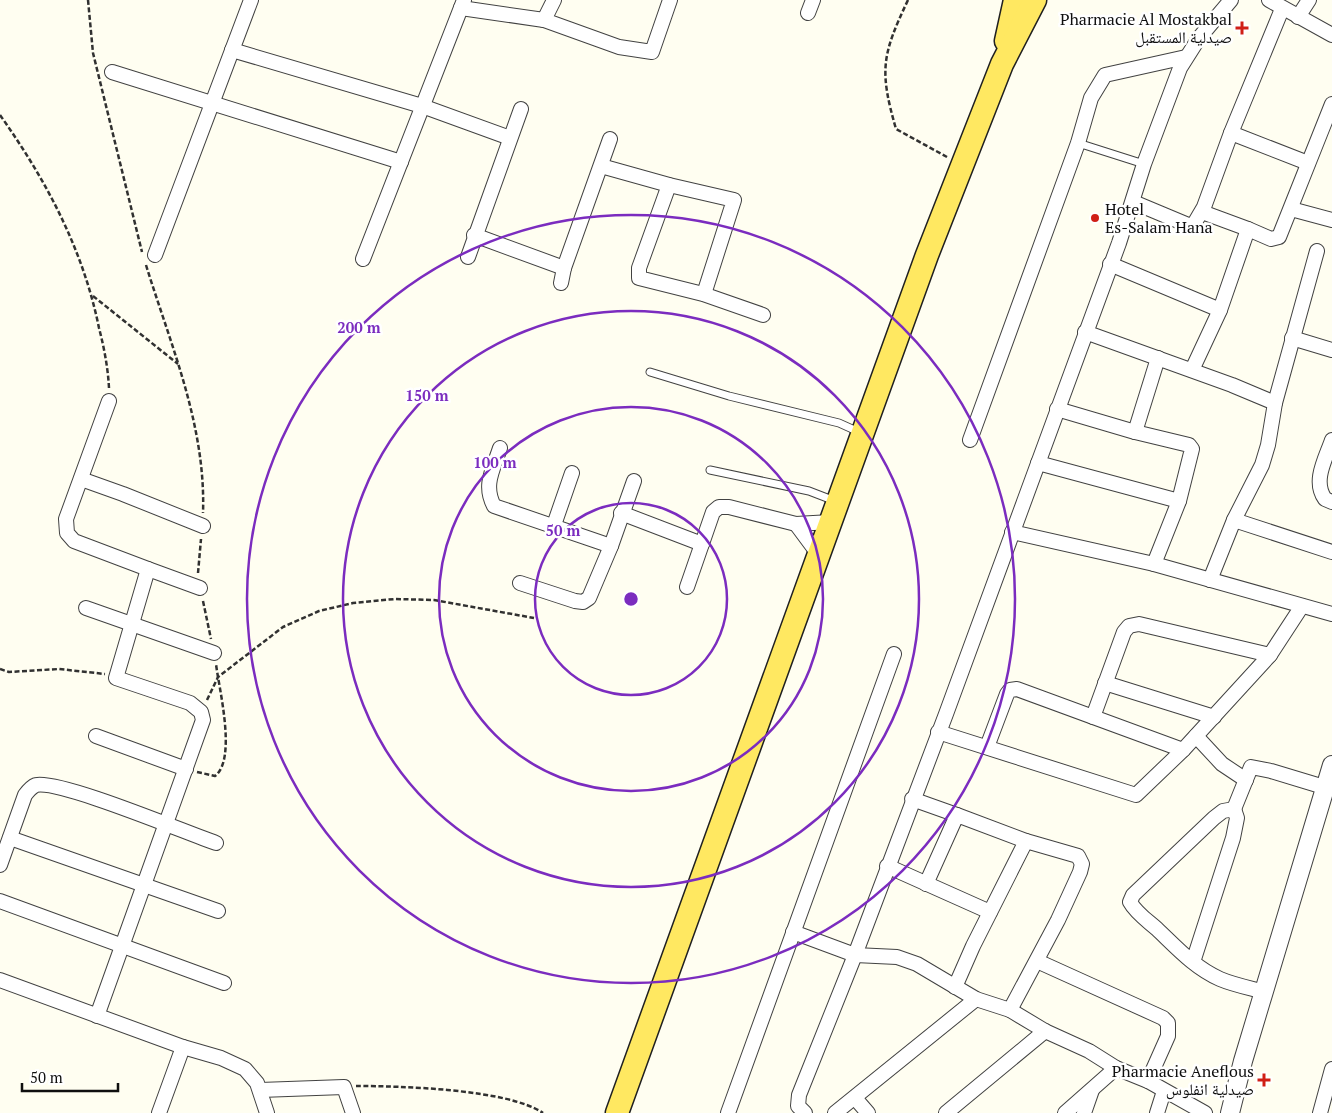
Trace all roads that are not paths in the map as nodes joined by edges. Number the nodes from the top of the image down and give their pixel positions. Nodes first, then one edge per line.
1 (251, 0) edge
2 (554, 0) edge
3 (670, 0) edge
4 (1015, 0) edge
5 (1035, 0) edge
6 (1231, 0) edge
7 (1269, 0) edge
8 (1309, 0) edge
9 (462, 4) edge
10 (1282, 9) junction
11 (1298, 17) junction
12 (544, 20) junction
13 (1332, 35) edge
14 (232, 50) junction
15 (1186, 57) junction
16 (1002, 64) junction
17 (112, 72) dead end
18 (212, 103) junction
19 (1332, 104) edge
20 (422, 106) junction
21 (521, 110) dead end
22 (1231, 134) junction
23 (510, 138) junction
24 (610, 139) dead end
25 (1078, 142) junction
26 (401, 162) junction
27 (1308, 163) junction
28 (1144, 164) junction
29 (600, 166) junction
30 (668, 185) junction
31 (1133, 202) junction
32 (1291, 209) junction
33 (1202, 212) junction
34 (1332, 220) edge
35 (1248, 229) junction
36 (474, 235) junction
37 (1317, 251) dead end
38 (154, 255) dead end
39 (468, 257) dead end
40 (363, 259) dead end
41 (1110, 264) junction
42 (564, 268) junction
43 (561, 283) dead end
44 (704, 294) junction
45 (1220, 310) junction
46 (763, 315) dead end
47 (1085, 332) junction
48 (1292, 338) junction
49 (1332, 350) edge
50 (1158, 358) junction
51 (1192, 370) junction
52 (650, 372) dead end
53 (109, 401) road end
54 (1275, 403) junction
55 (1057, 409) junction
56 (1135, 432) junction
57 (864, 434) junction
58 (970, 440) dead end
59 (1332, 440) edge
60 (500, 448) dead end
61 (1038, 463) junction
62 (710, 470) dead end
63 (572, 473) dead end
64 (81, 479) junction
65 (634, 481) dead end
66 (1179, 501) junction
67 (1332, 502) edge
68 (834, 512) junction
69 (621, 513) junction
70 (1234, 520) junction
71 (796, 524) junction
72 (554, 525) junction
73 (203, 526) dead end
74 (1012, 532) junction
75 (702, 544) junction
76 (611, 546) junction
77 (1332, 552) edge
78 (819, 555) junction
79 (1154, 564) junction
80 (148, 569) junction
81 (1210, 580) junction
82 (520, 583) dead end
83 (687, 587) dead end
84 (200, 588) dead end
85 (1302, 606) junction
86 (86, 608) dead end
87 (1332, 614) edge
88 (131, 625) junction
89 (214, 653) dead end
90 (894, 654) dead end
91 (1270, 655) junction
92 (1105, 683) junction
93 (1093, 717) junction
94 (1214, 717) junction
95 (938, 732) junction
96 (96, 736) dead end
97 (1196, 736) junction
98 (987, 747) junction
99 (1183, 750) junction
100 (1332, 765) edge
101 (186, 769) junction
102 (1246, 780) junction
103 (1324, 787) junction
104 (912, 799) junction
105 (1234, 809) junction
106 (957, 815) junction
107 (166, 825) junction
108 (10, 838) junction
109 (1026, 841) junction
110 (216, 843) dead end
111 (0, 865) edge
112 (887, 866) junction
113 (926, 884) junction
114 (145, 885) junction
115 (0, 901) edge
116 (218, 911) dead end
117 (990, 912) junction
118 (793, 932) junction
119 (122, 945) junction
120 (855, 955) junction
121 (1037, 961) junction
122 (1193, 962) junction
123 (0, 980) edge
124 (224, 983) dead end
125 (955, 987) junction
126 (1264, 992) junction
127 (976, 999) junction
128 (1010, 1010) junction
129 (97, 1016) junction
130 (1045, 1031) junction
131 (183, 1047) junction
132 (1116, 1068) junction
133 (1332, 1069) edge
134 (1148, 1081) junction
135 (260, 1090) junction
136 (1092, 1090) junction
137 (1164, 1091) junction
138 (855, 1098) junction
139 (160, 1113) edge
140 (267, 1113) edge
141 (353, 1113) edge
142 (617, 1113) edge
143 (728, 1113) edge
144 (805, 1113) edge
145 (835, 1113) edge
146 (868, 1113) edge
147 (946, 1113) edge
148 (1065, 1113) edge
149 (1084, 1113) edge
150 (1157, 1113) edge
151 (1206, 1113) edge
152 (1230, 1113) edge
153 (1320, 1113) edge

1 - 14 street
2 - 12 street
3 - 12 street
4 - 16 main road
5 - 16 main road
6 - 15 street
7 - 10 street
8 - 11 street
9 - 12 street
9 - 20 street
10 - 11 street
10 - 22 street
11 - 13 street
14 - 18 street
14 - 20 street
15 - 25 street
15 - 28 street
16 - 57 main road
17 - 18 street
18 - 26 street
18 - 38 street
19 - 27 street
20 - 23 street
20 - 26 street
21 - 23 street
22 - 27 street
22 - 33 street
23 - 36 street
24 - 29 street
25 - 28 lane
25 - 58 street
26 - 40 street
27 - 32 street
28 - 31 street
29 - 30 street
29 - 42 street
30 - 44 street
30 - 44 street
31 - 33 street
31 - 41 street
32 - 34 street
32 - 35 street
33 - 35 street
35 - 45 street
36 - 39 street
36 - 42 street
37 - 48 street
41 - 45 street
41 - 47 street
42 - 43 street
44 - 46 street
45 - 51 street
47 - 50 street
47 - 55 street
48 - 49 street
48 - 54 street
50 - 51 street
50 - 56 street
51 - 54 street
52 - 57 lane
53 - 64 street
54 - 70 street
55 - 56 street
55 - 61 street
56 - 66 street
57 - 68 main road
59 - 67 street
60 - 72 street
61 - 66 street
61 - 74 street
62 - 68 lane
63 - 72 street
64 - 73 street
64 - 80 street
65 - 69 street
66 - 79 street
68 - 71 street
68 - 78 main road
69 - 75 street
69 - 76 street
70 - 77 street
70 - 81 street
71 - 75 street
71 - 78 street
72 - 76 street
74 - 79 street
74 - 95 street
75 - 83 street
76 - 82 street
78 - 142 main road
79 - 81 street
80 - 84 street
80 - 88 street
81 - 85 street
85 - 87 street
85 - 91 street
86 - 88 street
88 - 89 street
88 - 101 street
90 - 118 street
91 - 92 street
91 - 94 street
92 - 93 street
92 - 94 street
93 - 98 street
93 - 99 street
94 - 97 street
95 - 98 street
95 - 104 street
96 - 101 street
97 - 99 street
97 - 102 street
98 - 99 street
100 - 103 street
101 - 107 street
102 - 103 street
102 - 105 street
103 - 126 street
104 - 106 street
104 - 112 street
105 - 122 street
105 - 122 street
106 - 109 street
106 - 113 street
107 - 108 street
107 - 110 street
107 - 114 street
108 - 111 street
108 - 114 street
109 - 117 street
109 - 121 street
112 - 113 street
112 - 120 street
113 - 117 street
114 - 116 street
114 - 119 street
115 - 119 street
117 - 125 street
118 - 120 street
118 - 143 street
119 - 124 street
119 - 129 street
120 - 125 street
120 - 144 street
121 - 128 street
121 - 134 street
122 - 126 street
123 - 129 street
125 - 127 street
126 - 152 street
127 - 128 street
127 - 138 street
128 - 130 street
129 - 131 street
130 - 132 street
130 - 147 street
131 - 135 street
131 - 139 street
132 - 134 street
132 - 136 street
133 - 153 street
134 - 137 street
135 - 140 street
135 - 141 street
136 - 148 street
136 - 149 street
137 - 150 street
137 - 151 street
138 - 145 street
138 - 146 street

